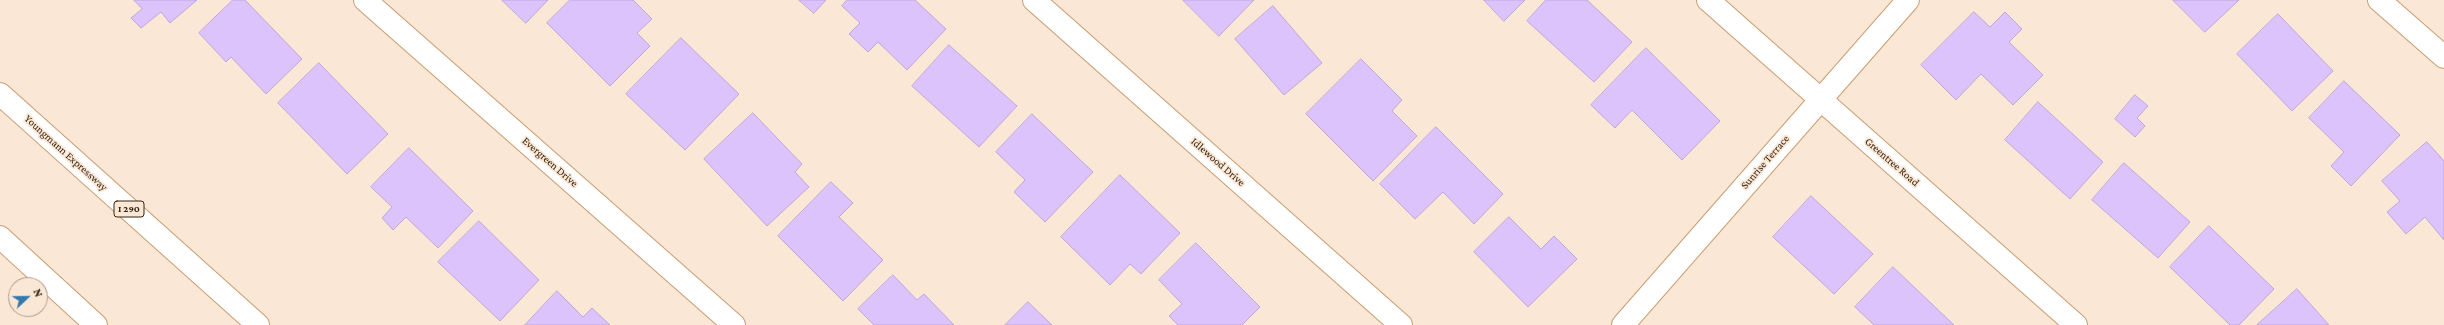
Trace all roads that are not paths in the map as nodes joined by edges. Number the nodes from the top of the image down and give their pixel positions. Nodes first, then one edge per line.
1 (365, 0) edge
2 (1034, 0) edge
3 (1708, 0) edge
4 (1908, 0) edge
5 (2379, 0) edge
6 (2444, 57) edge
7 (0, 94) edge
8 (1821, 99) junction
9 (0, 237) edge
10 (96, 325) edge
11 (258, 325) edge
12 (734, 325) edge
13 (1401, 325) edge
14 (1623, 325) edge
15 (2076, 325) edge

1 - 12 main road, Evergreen Drive
2 - 13 main road, Idlewood Drive
3 - 8 main road, Greentree Road
4 - 8 main road, Sunrise Terrace
5 - 6 main road
7 - 11 main road, Youngmann Expressway / I 290
8 - 14 main road, Sunrise Terrace
8 - 15 main road, Greentree Road
9 - 10 main road

